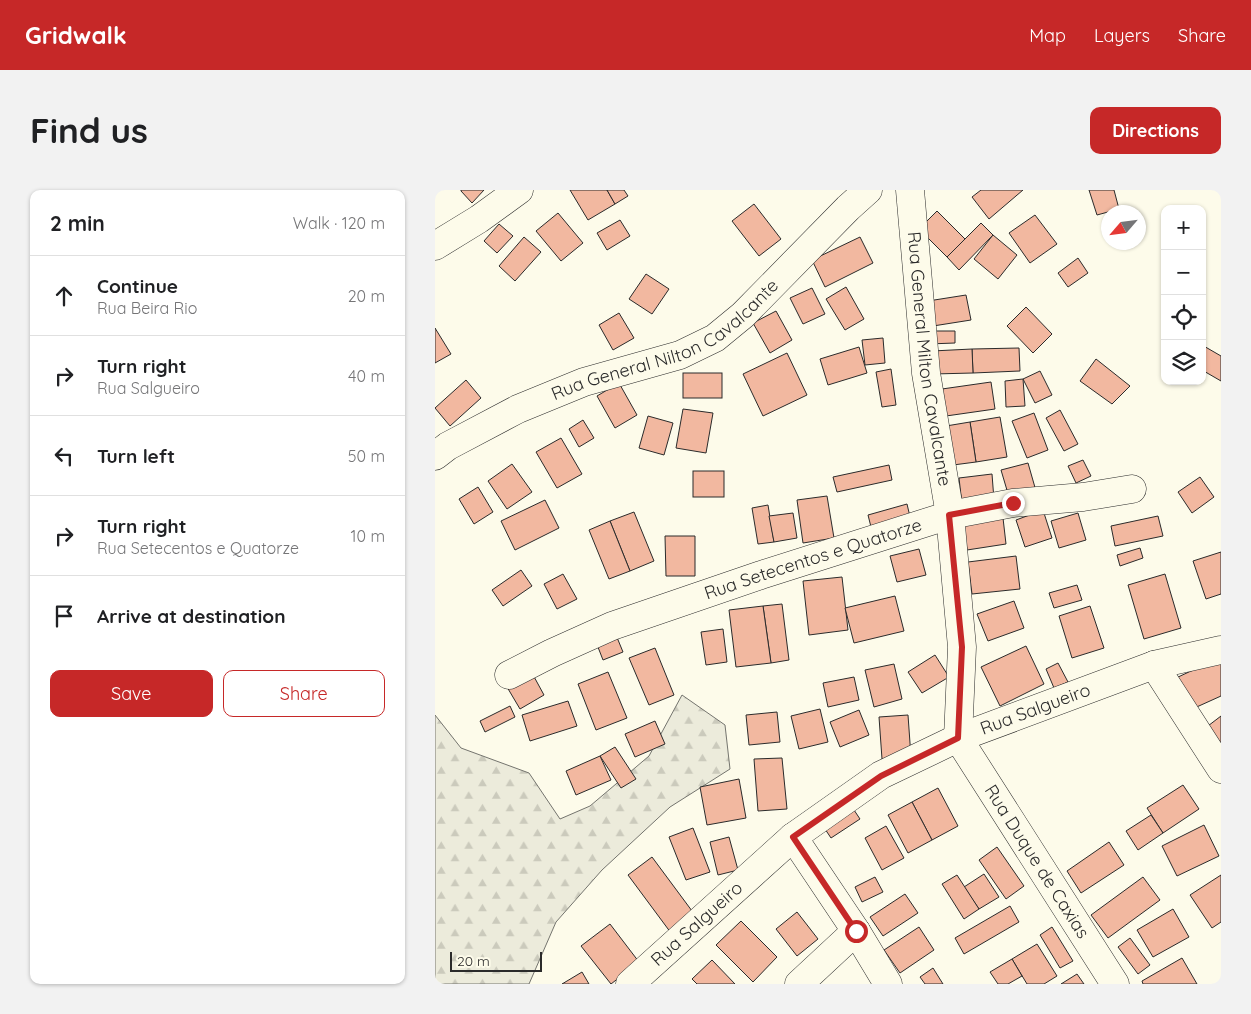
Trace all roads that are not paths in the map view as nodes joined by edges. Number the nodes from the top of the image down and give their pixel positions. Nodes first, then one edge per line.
1 (519, 190) edge
2 (868, 190) edge
3 (910, 190) edge
4 (435, 246) edge
5 (435, 456) edge
6 (1131, 489) dead end
7 (949, 515) junction
8 (1221, 650) edge
9 (1154, 665) junction
10 (509, 675) dead end
11 (958, 738) junction
12 (1221, 769) edge
13 (793, 837) junction
14 (856, 931) junction
15 (630, 984) edge
16 (799, 984) edge
17 (888, 984) edge
18 (1115, 984) edge

1 - 4 street
2 - 5 street, Rua General Nilton Cavalcante
3 - 7 street, Rua General Milton Cavalcante
6 - 7 street, Rua Setecentos e Quatorze
7 - 10 street, Rua Setecentos e Quatorze
7 - 11 street, Rua General Milton Cavalcante
8 - 9 street, Rua Salgueiro
9 - 11 street, Rua Salgueiro
9 - 12 street
11 - 13 street, Rua Salgueiro
11 - 18 street, Rua Duque de Caxias
13 - 14 street
13 - 15 street, Rua Salgueiro
14 - 16 street
14 - 17 street

